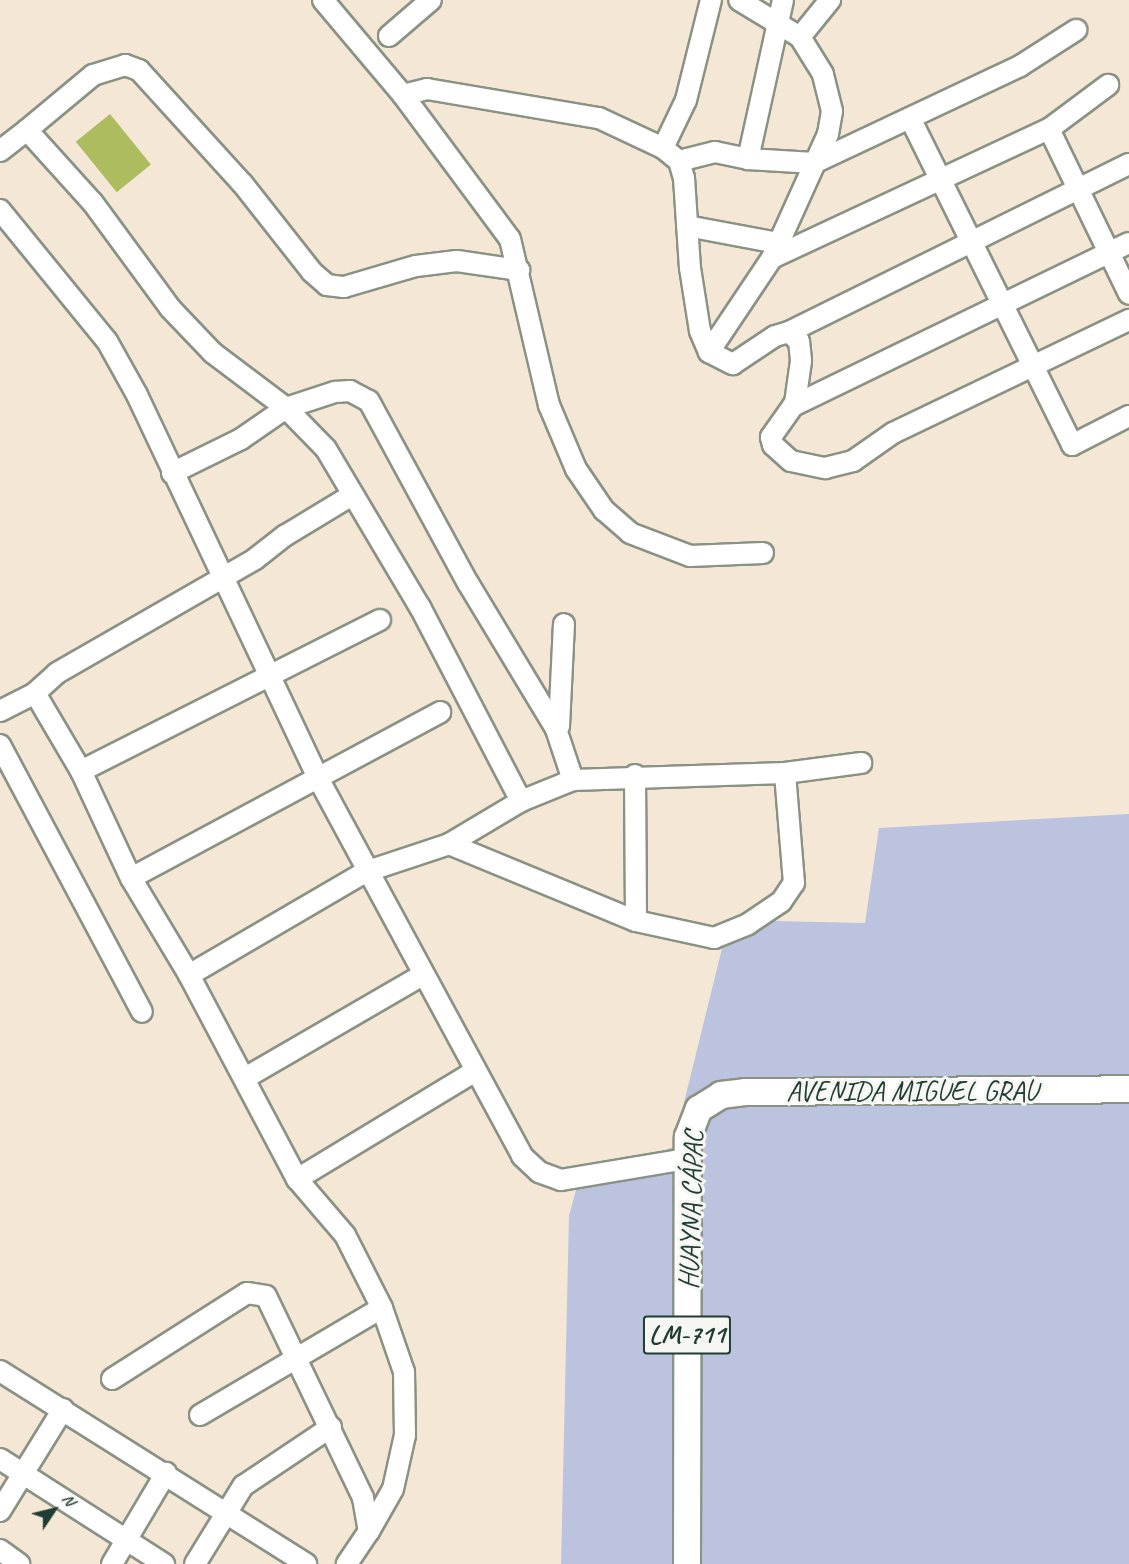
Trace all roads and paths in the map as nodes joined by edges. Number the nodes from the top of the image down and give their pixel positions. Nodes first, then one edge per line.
1 (323, 0) edge
2 (430, 0) edge
3 (711, 0) edge
4 (739, 0) edge
5 (783, 0) edge
6 (830, 0) edge
7 (780, 24) junction
8 (1076, 30) dead end
9 (389, 36) dead end
10 (800, 37) junction
11 (1108, 86) dead end
12 (404, 95) junction
13 (910, 118) junction
14 (1049, 129) junction
15 (27, 130) junction
16 (663, 148) junction
17 (0, 151) edge
18 (748, 159) junction
19 (679, 161) junction
20 (814, 163) junction
21 (1129, 164) edge
22 (940, 179) junction
23 (1078, 189) junction
24 (0, 210) edge
25 (687, 226) junction
26 (973, 241) junction
27 (1129, 243) edge
28 (775, 250) junction
29 (1109, 253) junction
30 (519, 270) junction
31 (1129, 294) edge
32 (1004, 305) junction
33 (1129, 320) edge
34 (789, 332) junction
35 (709, 352) junction
36 (1033, 366) junction
37 (793, 406) junction
38 (286, 408) junction
39 (1129, 416) edge
40 (172, 473) junction
41 (352, 495) junction
42 (764, 553) dead end
43 (223, 578) junction
44 (380, 620) dead end
45 (564, 624) dead end
46 (268, 678) junction
47 (35, 693) junction
48 (0, 711) edge
49 (440, 712) dead end
50 (555, 729) junction
51 (0, 745) edge
52 (861, 763) dead end
53 (81, 771) junction
54 (785, 773) junction
55 (635, 775) junction
56 (318, 778) junction
57 (573, 780) junction
58 (521, 801) junction
59 (448, 843) junction
60 (365, 872) junction
61 (131, 878) junction
62 (636, 921) junction
63 (189, 975) junction
64 (423, 975) junction
65 (142, 1012) dead end
66 (474, 1072) junction
67 (245, 1078) junction
68 (1129, 1089) edge
69 (699, 1109) joint
70 (687, 1160) junction
71 (297, 1179) junction
72 (382, 1308) junction
73 (294, 1356) junction
74 (0, 1371) edge
75 (112, 1379) dead end
76 (63, 1409) junction
77 (200, 1415) dead end
78 (331, 1427) junction
79 (0, 1459) edge
80 (166, 1473) junction
81 (23, 1474) junction
82 (0, 1511) edge
83 (227, 1513) junction
84 (369, 1531) junction
85 (124, 1541) junction
86 (0, 1550) edge
87 (19, 1564) edge
88 (112, 1564) edge
89 (164, 1564) edge
90 (195, 1564) edge
91 (306, 1564) edge
92 (347, 1564) edge
93 (687, 1564) edge

1 - 12 street
2 - 9 street
3 - 16 street
4 - 7 street
5 - 7 street
6 - 10 street
7 - 10 street
7 - 18 street
8 - 13 street
10 - 20 street
11 - 14 street
12 - 16 street
12 - 30 street
13 - 20 street
13 - 22 street
14 - 22 street
14 - 23 street
15 - 17 street
15 - 30 street
15 - 38 street
16 - 19 street
18 - 19 street
18 - 20 street
19 - 25 street
20 - 28 street
21 - 23 street
22 - 26 street
22 - 28 street
23 - 26 street
23 - 29 street
24 - 40 street
25 - 28 street
25 - 35 street
26 - 32 street
26 - 34 street
27 - 29 street
28 - 35 street
29 - 31 street
29 - 32 street
30 - 42 street
32 - 36 street
32 - 37 street
33 - 36 street
34 - 35 street
34 - 37 street
36 - 37 street
36 - 39 street
38 - 40 street
38 - 41 street
38 - 50 street
40 - 43 street
41 - 43 street
41 - 58 street
43 - 46 street
43 - 47 street
44 - 46 street
45 - 50 street
46 - 53 street
46 - 56 street
47 - 48 street
47 - 53 street
49 - 56 street
50 - 57 street
51 - 65 street
52 - 54 street
53 - 61 street
54 - 55 street
54 - 62 street
55 - 57 street
55 - 62 street
56 - 60 street
56 - 61 street
57 - 58 street
58 - 59 street
59 - 60 street
59 - 62 street
60 - 63 street
60 - 64 street
61 - 63 street
63 - 67 street
64 - 66 street
64 - 67 street
66 - 70 street
66 - 71 street
67 - 71 street
68 - 69 main road, AVENIDA MIGUEL GRAU / LM-711
69 - 70 main road, HUAYNA CÁPAC / LM-711
70 - 93 main road, HUAYNA CÁPAC / LM-711
71 - 72 street
72 - 73 street
72 - 84 street
73 - 75 street
73 - 77 street
73 - 78 street
74 - 76 street
76 - 80 street
76 - 81 street
78 - 83 street
78 - 84 street
79 - 81 street
80 - 83 street
80 - 85 street
81 - 82 street
81 - 85 street
83 - 90 street
83 - 91 street
84 - 92 street
85 - 88 street
85 - 89 street
86 - 87 street

